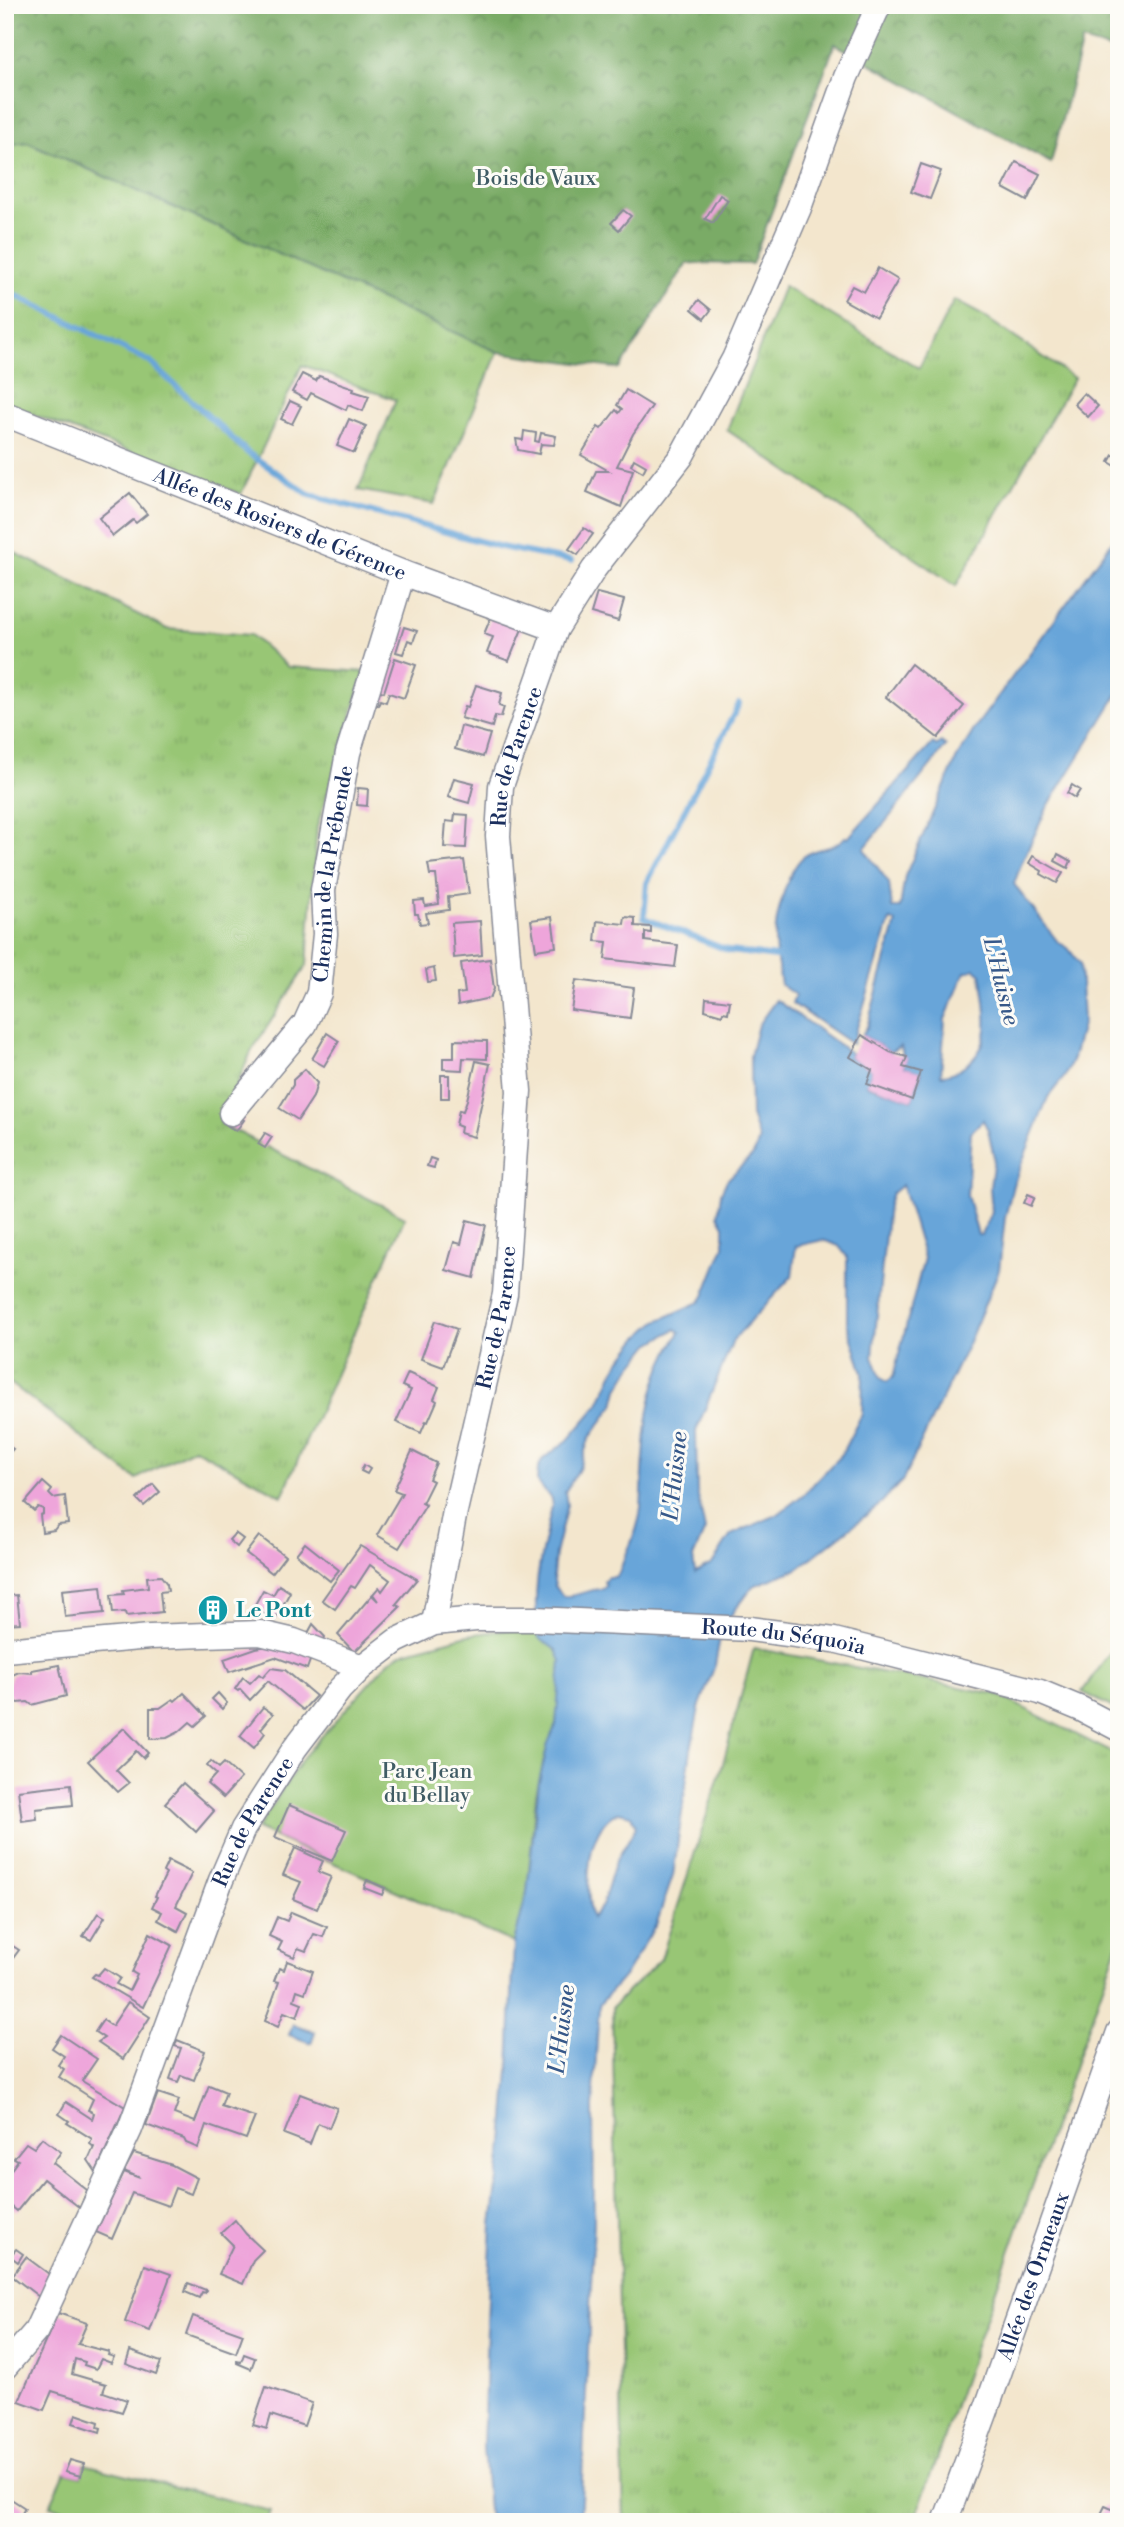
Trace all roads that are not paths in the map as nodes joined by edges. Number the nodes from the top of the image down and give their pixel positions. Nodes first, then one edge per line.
1 (879, 5) edge
2 (5, 414) edge
3 (403, 573) junction
4 (556, 629) junction
5 (232, 1112) dead end
6 (434, 1623) junction
7 (5, 1650) edge
8 (362, 1667) junction
9 (1119, 1729) edge
10 (1119, 2032) edge
11 (5, 2367) edge
12 (945, 2522) edge

1 - 4 street, Rue de Parence
2 - 3 street, Allée des Rosiers de Gérence
3 - 4 street, Allée des Rosiers de Gérence
3 - 5 street, Chemin de la Prébende
4 - 6 street, Rue de Parence
6 - 8 street, Rue de Parence
6 - 9 street, Route du Séquoïa
7 - 8 street
8 - 11 street, Rue de Parence
10 - 12 street, Allée des Ormeaux

